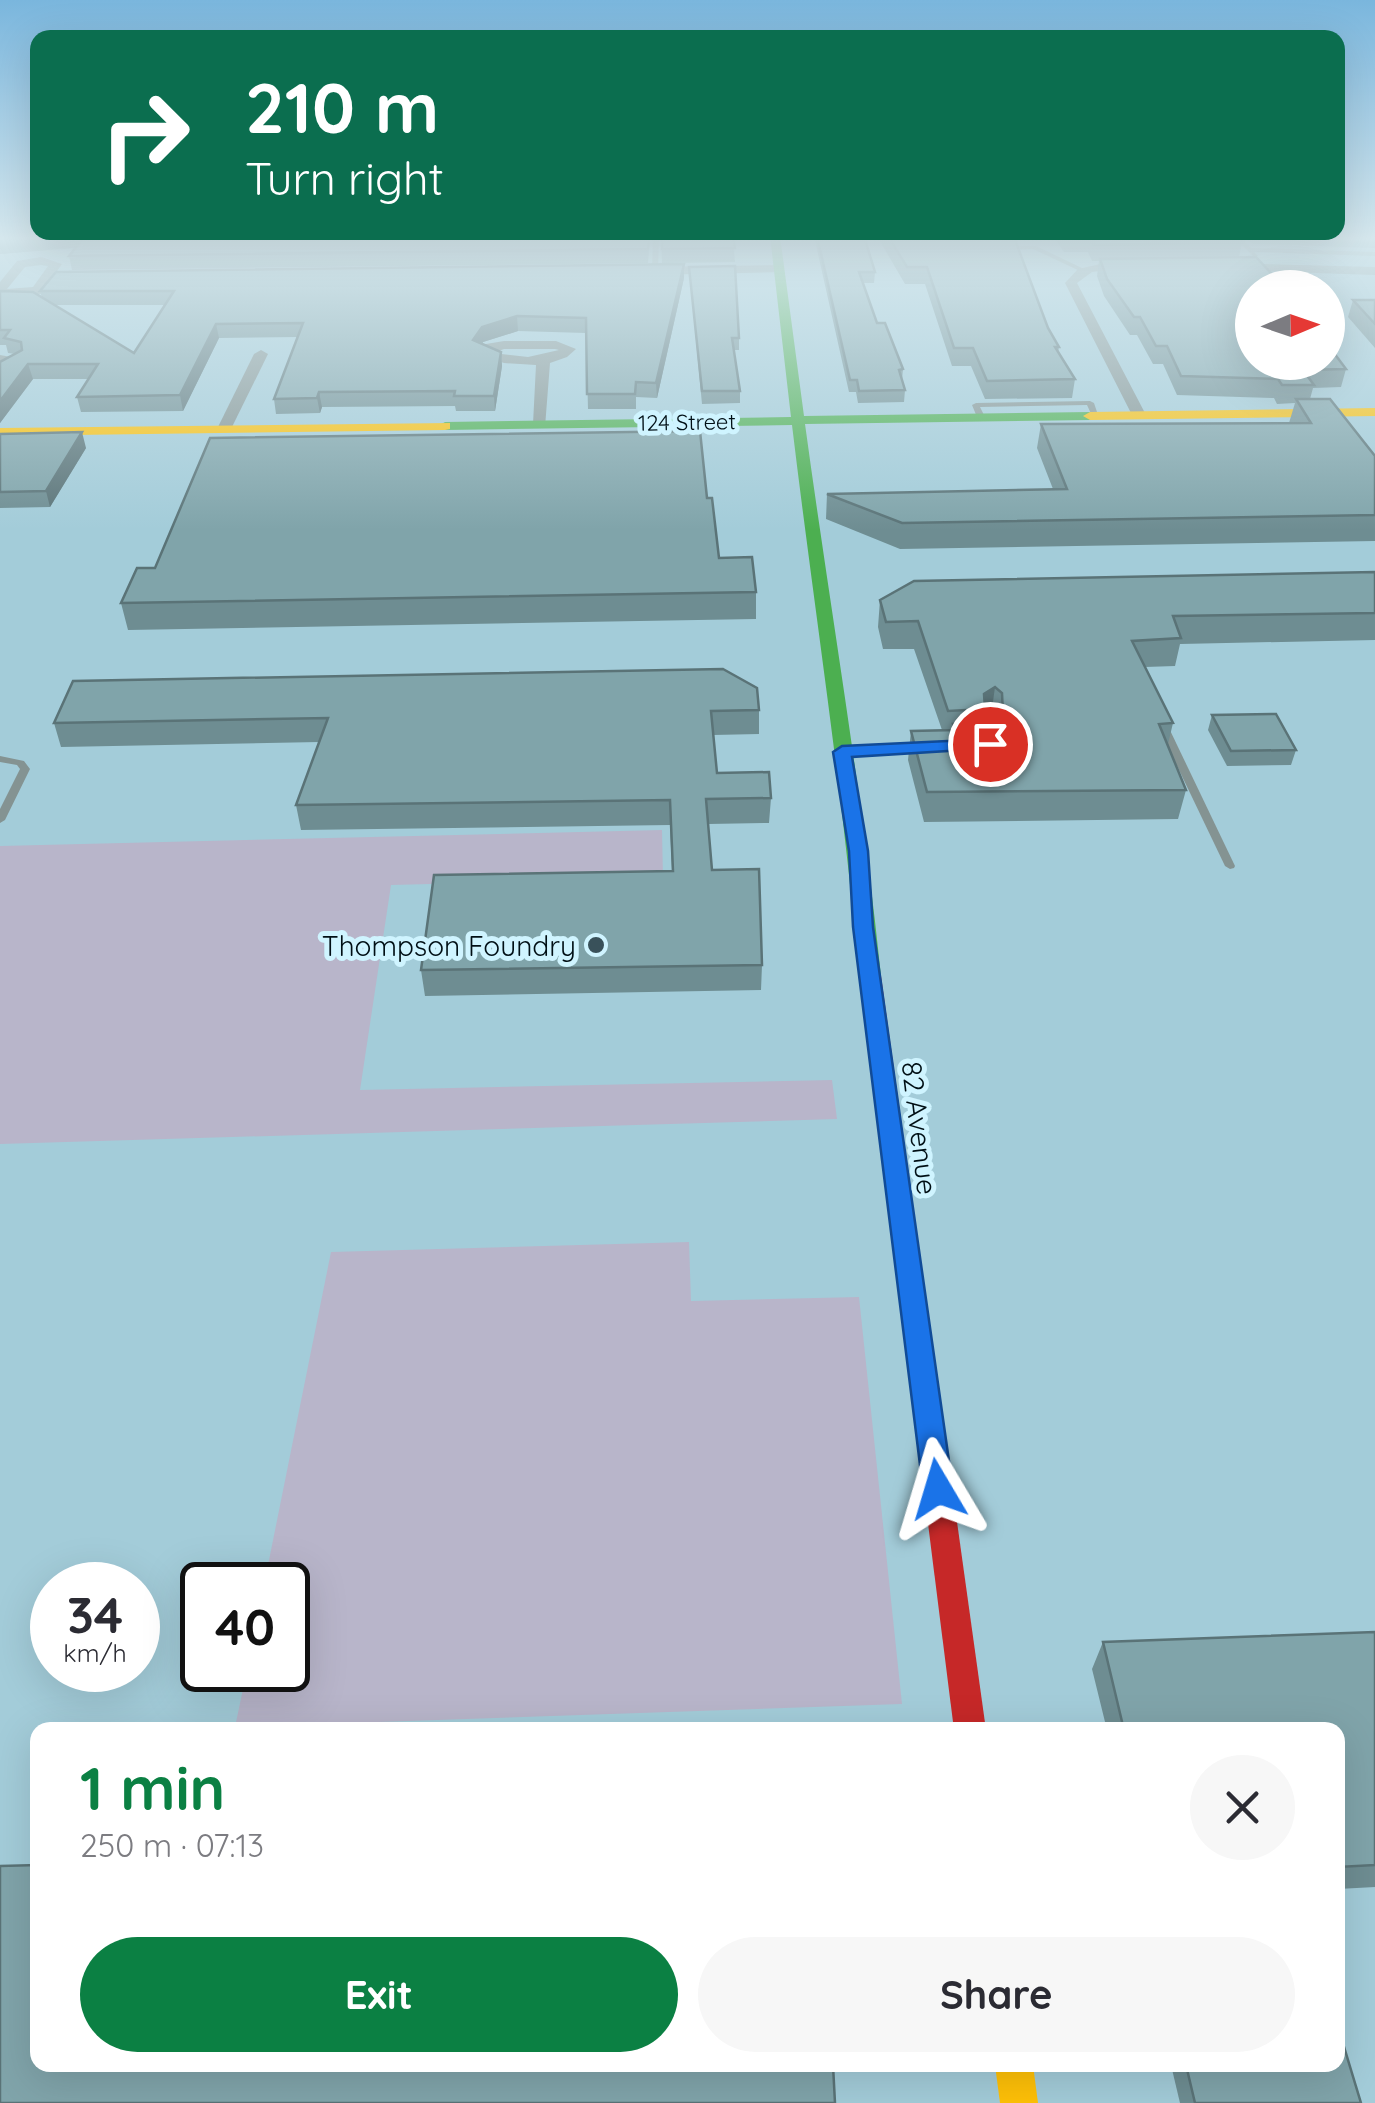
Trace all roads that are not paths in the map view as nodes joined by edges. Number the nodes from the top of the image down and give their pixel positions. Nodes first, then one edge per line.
1 (786, 334) edge
2 (1098, 334) edge
3 (261, 354) dead end
4 (0, 358) edge
5 (543, 359) junction
6 (0, 372) edge
7 (1375, 412) edge
8 (1139, 415) junction
9 (797, 420) junction
10 (540, 424) junction
11 (224, 428) junction
12 (0, 432) edge
13 (1161, 722) edge
14 (936, 747) edge
15 (842, 752) junction
16 (0, 760) edge
17 (0, 820) edge
18 (1230, 866) dead end
19 (969, 1722) edge
20 (1015, 2072) edge
21 (1019, 2103) edge

1 - 9 street, 82 Avenue
2 - 8 street
3 - 11 street
4 - 6 street
5 - 5 street
5 - 10 street
7 - 8 street, 124 Street
8 - 9 street, 124 Street
9 - 10 street, 124 Street
9 - 15 street, 82 Avenue
10 - 11 street, 124 Street
11 - 12 street, 124 Street
13 - 18 lane
14 - 15 lane
15 - 19 street, 82 Avenue
16 - 17 lane
20 - 21 street

